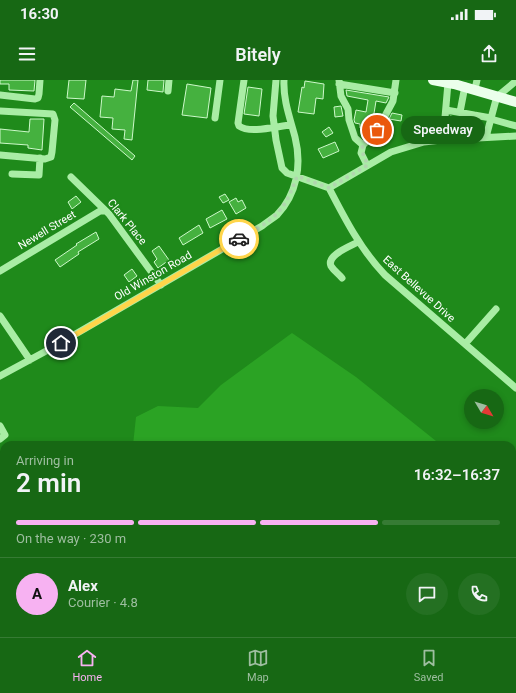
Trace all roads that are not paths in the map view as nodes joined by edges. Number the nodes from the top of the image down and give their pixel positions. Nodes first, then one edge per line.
1 (40, 80) edge
2 (169, 80) edge
3 (220, 80) edge
4 (244, 80) edge
5 (276, 80) edge
6 (284, 80) edge
7 (396, 80) edge
8 (433, 80) edge
9 (516, 81) edge
10 (339, 82) edge
11 (448, 83) junction
12 (476, 85) edge
13 (464, 86) junction
14 (168, 91) dead end
15 (395, 93) junction
16 (0, 95) edge
17 (497, 96) junction
18 (516, 102) edge
19 (0, 110) edge
20 (446, 110) junction
21 (460, 112) junction
22 (474, 115) junction
23 (215, 118) dead end
24 (491, 118) junction
25 (291, 125) junction
26 (275, 126) junction
27 (516, 126) edge
28 (516, 136) edge
29 (486, 137) junction
30 (470, 138) junction
31 (443, 140) junction
32 (363, 145) junction
33 (0, 155) edge
34 (40, 158) junction
35 (368, 165) junction
36 (12, 174) dead end
37 (297, 176) junction
38 (71, 177) dead end
39 (329, 188) junction
40 (105, 211) junction
41 (358, 242) junction
42 (0, 270) edge
43 (342, 278) dead end
44 (161, 285) junction
45 (496, 309) dead end
46 (0, 316) edge
47 (465, 344) junction
48 (30, 360) junction
49 (0, 376) edge
50 (516, 388) edge
51 (0, 426) edge
52 (0, 439) edge

1 - 16 street
2 - 14 street
3 - 23 street
4 - 26 street
5 - 26 street
6 - 25 street, Old Winston Road
7 - 15 street
8 - 11 main road
9 - 17 street
10 - 15 street
10 - 32 street
11 - 13 main road
11 - 20 street
12 - 13 main road
12 - 17 main road
13 - 21 street
15 - 32 street
17 - 18 main road
17 - 24 street
19 - 34 street
20 - 21 street
20 - 31 street
21 - 22 street
22 - 24 street
22 - 30 street
24 - 27 street
24 - 29 street
25 - 26 street
25 - 37 street, Old Winston Road
26 - 37 street
28 - 29 street
29 - 30 street
30 - 31 street
31 - 35 street
32 - 35 street
33 - 34 street
34 - 36 street
35 - 39 street
37 - 39 street
37 - 44 street, Old Winston Road
38 - 40 street, Clark Place
39 - 41 street, East Bellevue Drive
40 - 42 street, Newell Street
40 - 44 street, Clark Place
41 - 43 street
41 - 47 street, East Bellevue Drive
44 - 48 street, Old Winston Road
45 - 47 street
46 - 48 street
47 - 50 street, East Bellevue Drive
48 - 49 street, Old Winston Road
51 - 52 street

